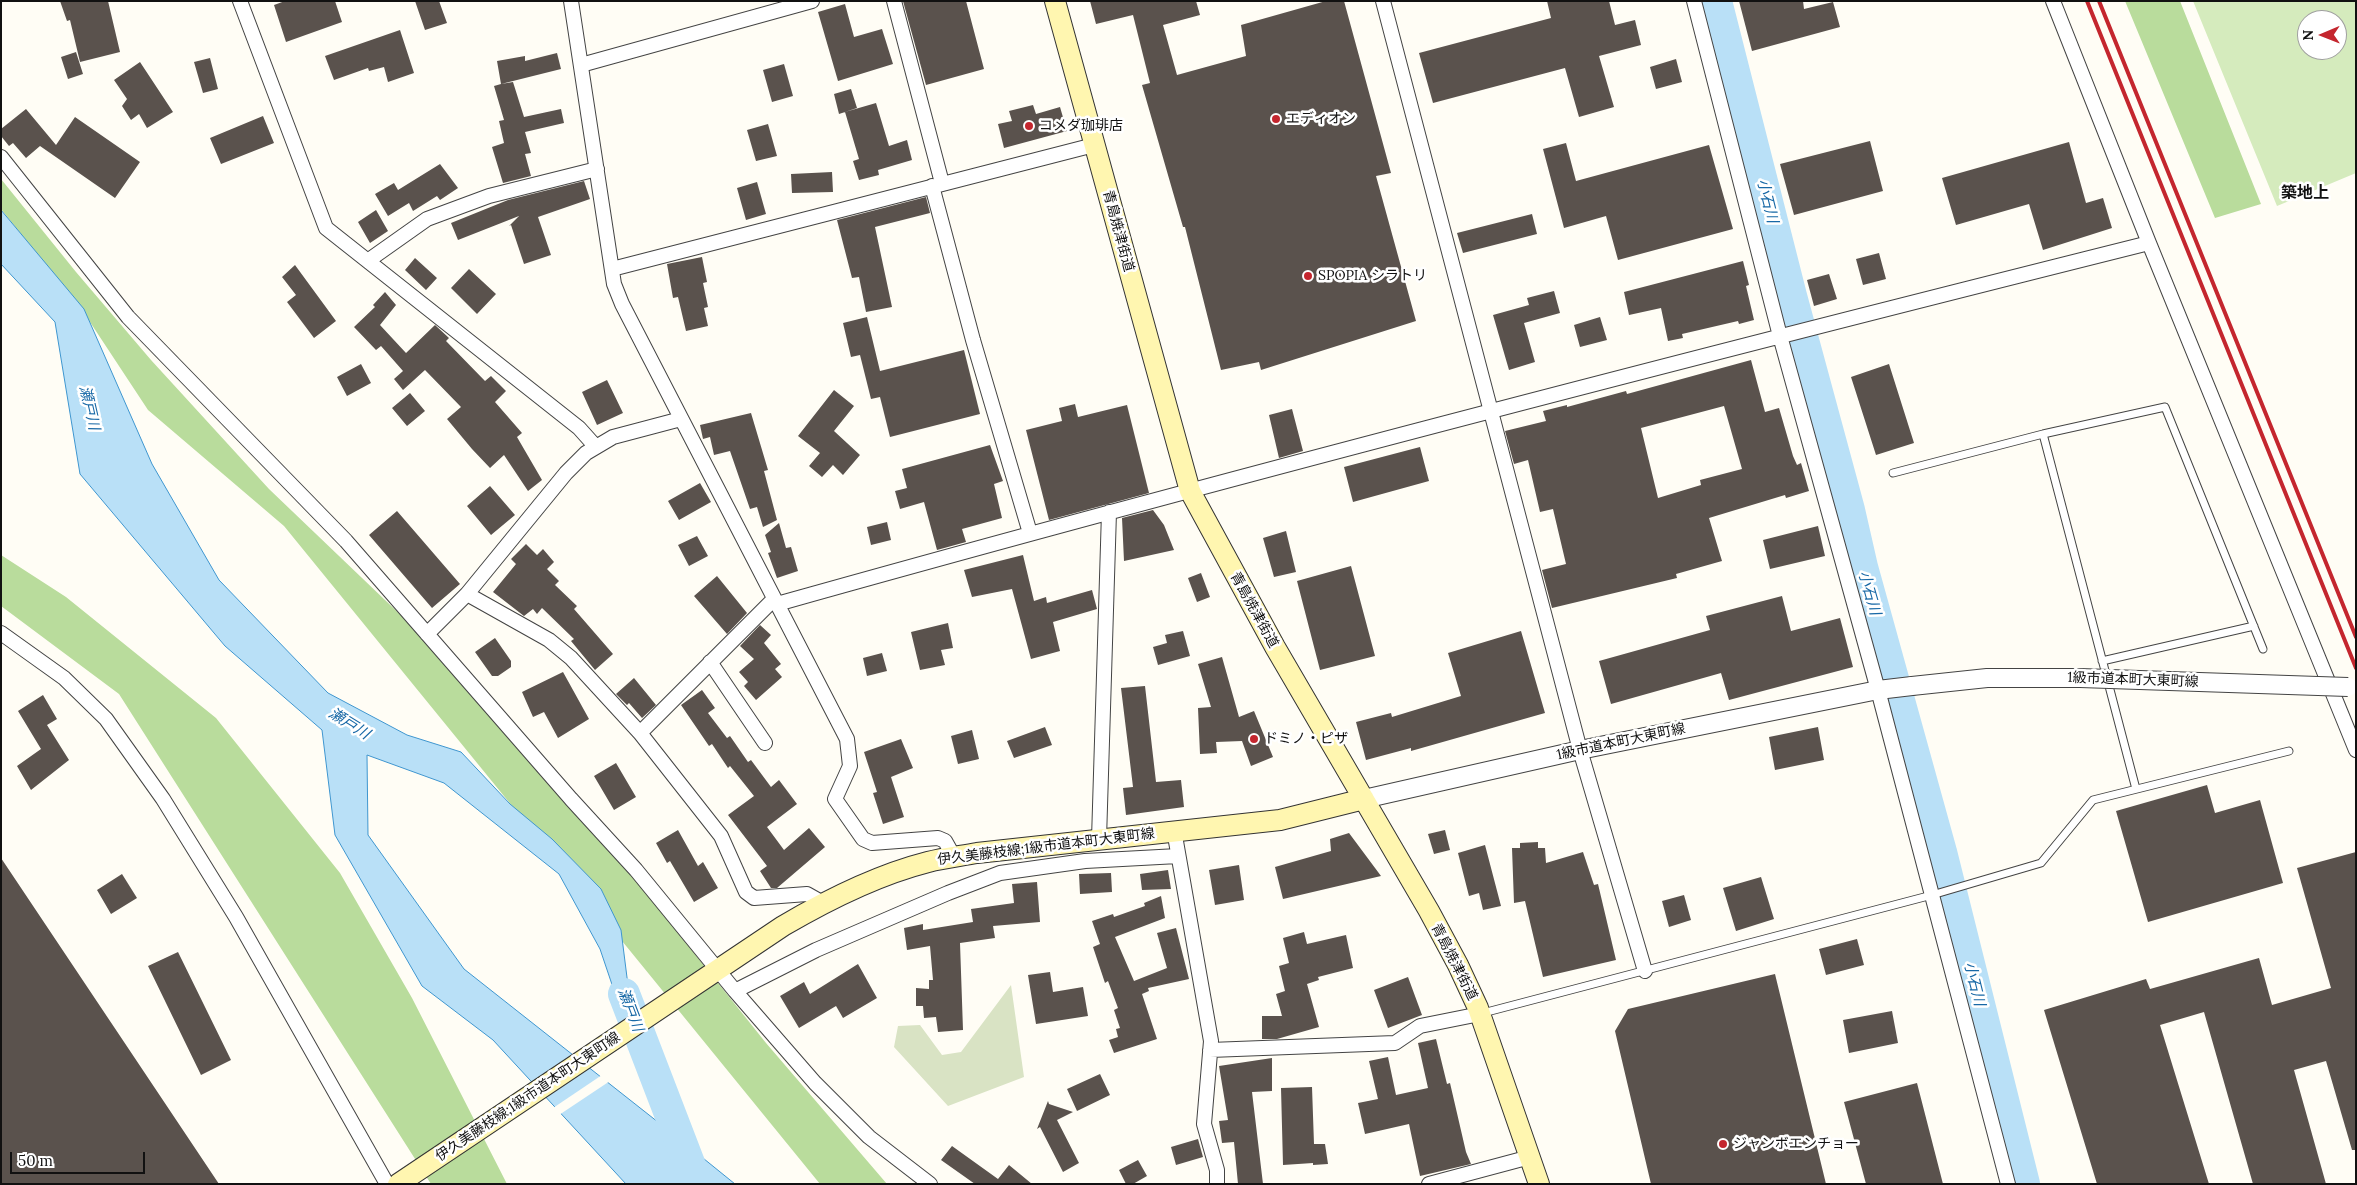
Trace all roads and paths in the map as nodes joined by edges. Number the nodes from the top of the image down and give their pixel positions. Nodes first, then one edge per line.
1 (240, 1) edge
2 (572, 1) edge
3 (812, 1) edge
4 (894, 1) edge
5 (1055, 1) edge
6 (1382, 1) edge
7 (1694, 1) edge
8 (2053, 1) edge
9 (581, 65) junction
10 (1094, 145) junction
11 (1, 157) edge
12 (597, 169) junction
13 (937, 184) junction
14 (2149, 243) junction
15 (369, 260) junction
16 (612, 268) junction
17 (1780, 336) junction
18 (1489, 412) junction
19 (681, 419) junction
20 (2043, 434) junction
21 (596, 447) junction
22 (1892, 473) dead end
23 (1190, 491) junction
24 (1109, 512) junction
25 (1030, 533) junction
26 (468, 594) junction
27 (776, 602) junction
28 (2254, 626) junction
29 (1, 633) edge
30 (427, 634) junction
31 (2263, 649) dead end
32 (2102, 661) junction
33 (710, 662) junction
34 (2356, 687) edge
35 (1878, 690) junction
36 (640, 733) junction
37 (765, 743) dead end
38 (1580, 750) junction
39 (2356, 750) edge
40 (2289, 751) dead end
41 (2136, 789) junction
42 (1364, 799) junction
43 (1174, 830) junction
44 (1099, 839) junction
45 (1178, 856) junction
46 (954, 857) junction
47 (1932, 895) junction
48 (823, 903) junction
49 (1645, 971) junction
50 (715, 972) junction
51 (735, 991) junction
52 (1480, 1014) junction
53 (1210, 1050) junction
54 (1530, 1158) junction
55 (387, 1184) edge
56 (398, 1184) edge
57 (930, 1184) edge
58 (1217, 1184) edge
59 (1429, 1184) edge
60 (1539, 1184) edge
61 (2008, 1184) edge

1 - 15 street
2 - 9 street
3 - 9 street
4 - 13 street
5 - 10 main road, 青島焼津街道
6 - 18 street
7 - 17 street
8 - 14 street
9 - 12 street
10 - 13 street
10 - 23 main road, 青島焼津街道
11 - 30 street
12 - 15 street
12 - 16 street
13 - 16 street
13 - 25 street
14 - 17 street
14 - 39 street
15 - 21 street
16 - 19 street
17 - 18 street
17 - 35 street
18 - 23 street
18 - 38 street
19 - 21 street
19 - 27 street
20 - 22 lane
20 - 28 lane
20 - 32 lane
21 - 26 street
23 - 24 street
23 - 42 main road, 青島焼津街道
24 - 25 street
24 - 44 street
25 - 27 street
26 - 30 street
26 - 36 street
27 - 33 street
27 - 46 street
28 - 31 lane
28 - 32 lane
29 - 55 street
30 - 50 street
32 - 41 lane
33 - 36 street
33 - 37 street
34 - 35 street, 1級市道本町大東町線, bridge
35 - 38 street, 1級市道本町大東町線
35 - 47 street
36 - 48 street
38 - 42 street, 1級市道本町大東町線
38 - 49 street
40 - 41 lane
41 - 47 lane
42 - 43 main road, 伊久美藤枝線;1級市道本町大東町線
42 - 52 main road, 青島焼津街道
43 - 44 main road, 伊久美藤枝線;1級市道本町大東町線
43 - 45 street
44 - 46 main road, 伊久美藤枝線;1級市道本町大東町線
45 - 51 street
45 - 53 street
46 - 48 main road, 伊久美藤枝線;1級市道本町大東町線
47 - 49 lane
47 - 61 street
48 - 50 main road, 伊久美藤枝線;1級市道本町大東町線
49 - 52 lane
50 - 51 street
50 - 56 main road, 伊久美藤枝線;1級市道本町大東町線
51 - 57 street
52 - 53 street
52 - 54 main road, 青島焼津街道
53 - 58 street
54 - 59 street
54 - 60 main road, 青島焼津街道

